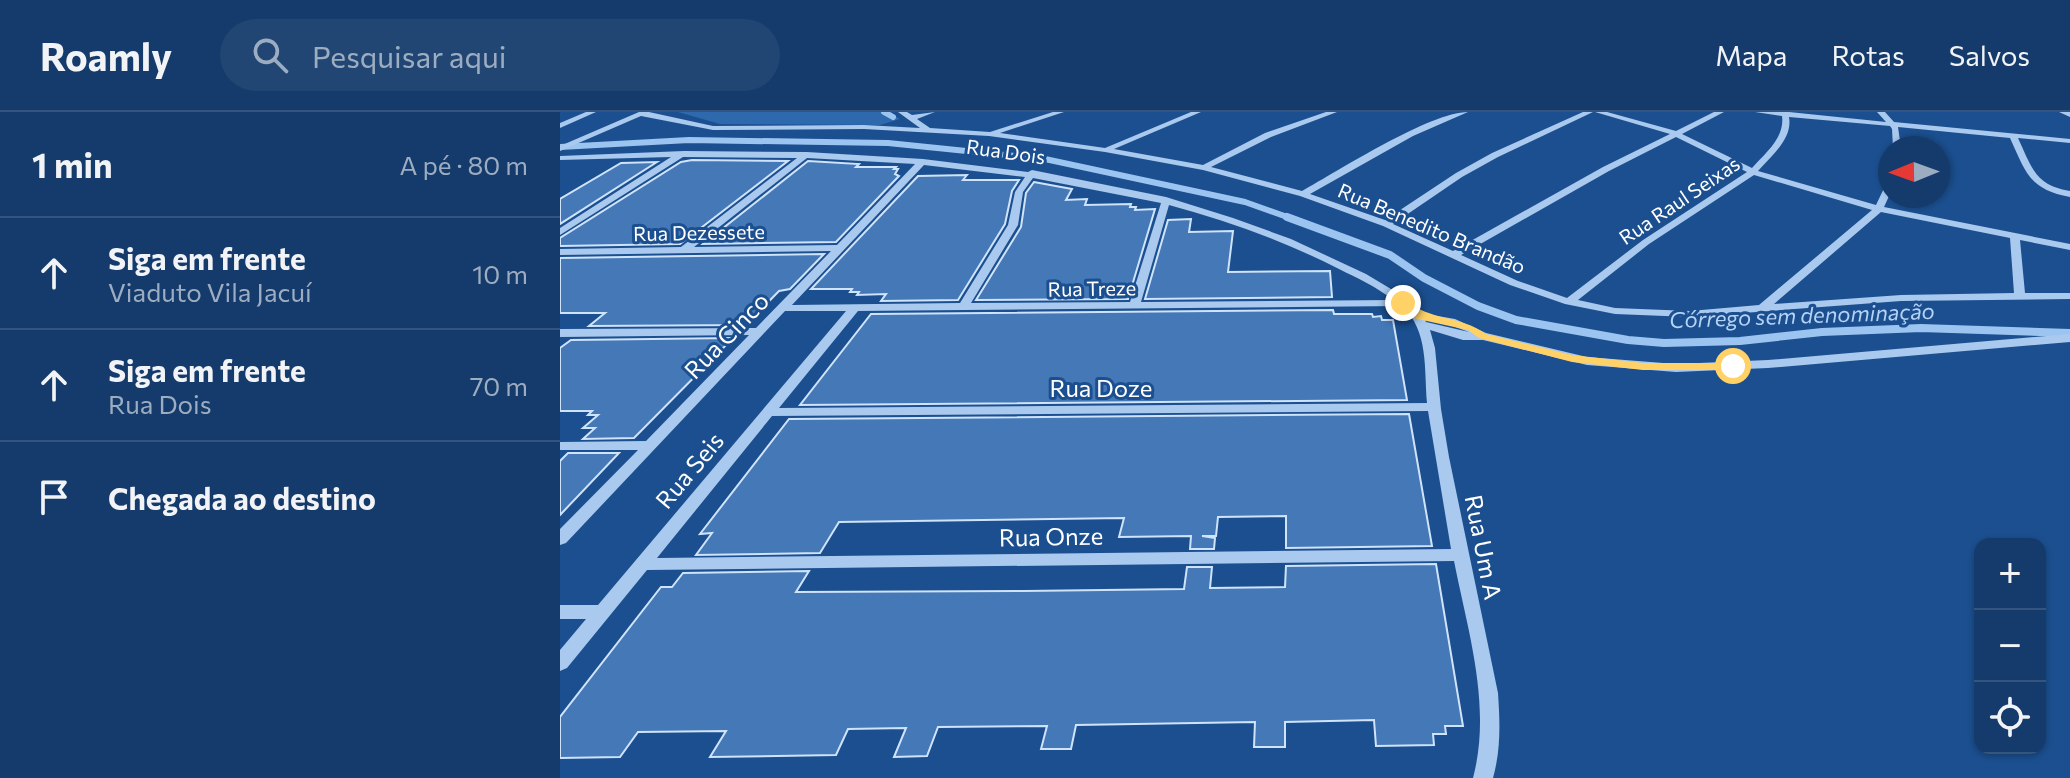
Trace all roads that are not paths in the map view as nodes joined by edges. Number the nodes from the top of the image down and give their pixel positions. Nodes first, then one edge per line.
1 (592, 112) edge
2 (902, 112) edge
3 (931, 112) edge
4 (1060, 112) edge
5 (1197, 112) edge
6 (1333, 112) edge
7 (1464, 112) edge
8 (1589, 112) edge
9 (1599, 112) edge
10 (1720, 112) edge
11 (1759, 112) edge
12 (1881, 112) edge
13 (2063, 112) edge
14 (643, 113) edge
15 (1786, 114) edge
16 (2070, 115) edge
17 (911, 118) junction
18 (1894, 125) junction
19 (560, 126) edge
20 (927, 129) junction
21 (989, 134) junction
22 (1677, 134) junction
23 (1895, 136) edge
24 (2013, 136) junction
25 (2070, 141) edge
26 (560, 149) edge
27 (1105, 150) junction
28 (685, 153) junction
29 (807, 154) junction
30 (560, 158) edge
31 (923, 161) junction
32 (1204, 168) junction
33 (1753, 172) junction
34 (1032, 173) junction
35 (1303, 194) junction
36 (2070, 194) edge
37 (1166, 200) junction
38 (1879, 209) junction
39 (1386, 224) junction
40 (560, 232) edge
41 (2015, 237) junction
42 (2070, 247) edge
43 (838, 248) junction
44 (684, 250) junction
45 (560, 252) edge
46 (1453, 255) junction
47 (2020, 295) junction
48 (2070, 296) edge
49 (1569, 302) junction
50 (1403, 303) junction
51 (1134, 306) junction
52 (963, 307) junction
53 (782, 308) junction
54 (854, 308) junction
55 (1762, 308) junction
56 (1419, 320) junction
57 (760, 331) junction
58 (560, 333) edge
59 (2070, 338) edge
60 (1434, 407) junction
61 (768, 412) junction
62 (650, 445) junction
63 (560, 446) edge
64 (560, 539) edge
65 (1460, 555) junction
66 (642, 564) junction
67 (560, 612) edge
68 (602, 612) junction
69 (560, 663) edge
70 (1483, 778) edge

1 - 19 street
2 - 17 street
3 - 17 street
4 - 21 street
5 - 27 street
6 - 32 street
7 - 35 street
8 - 39 street
9 - 22 street
10 - 22 street
11 - 15 street
12 - 18 street
13 - 16 street
14 - 20 street, Rua Benedito Brandão
14 - 26 street
15 - 18 street
15 - 33 street, Rua Raul Seixas
17 - 20 street
18 - 23 street
18 - 24 street
20 - 21 street, Rua Benedito Brandão
21 - 27 street, Rua Benedito Brandão
22 - 33 street
22 - 46 street
24 - 25 street
24 - 36 street
27 - 32 street, Rua Benedito Brandão
28 - 29 street, Rua Dois
28 - 30 street, Rua Dois
28 - 40 street
29 - 31 street, Rua Dois
29 - 44 street
31 - 34 street, Rua Dois
31 - 43 street, Rua Cinco
32 - 35 street, Rua Benedito Brandão
33 - 38 street
33 - 49 street, Rua Raul Seixas
34 - 37 street, Rua Dois
34 - 52 street
35 - 39 street, Rua Benedito Brandão
37 - 50 street, Rua Dois
37 - 51 street
38 - 41 street
38 - 55 street
39 - 46 street, Rua Benedito Brandão
41 - 42 street
41 - 47 street
43 - 44 street, Rua Dezessete
43 - 53 street, Rua Cinco
44 - 45 street, Rua Dezessete
46 - 49 street, Rua Benedito Brandão
47 - 48 street, Rua Benedito Brandão
47 - 55 street, Rua Benedito Brandão
49 - 55 street, Rua Benedito Brandão
50 - 51 street, Rua Treze
50 - 56 street, Rua Dois
51 - 52 street, Rua Treze
52 - 54 street, Rua Treze
53 - 54 street, Rua Treze
53 - 57 street, Rua Cinco
54 - 61 street, Rua Seis
56 - 59 street, Rua Dois
56 - 60 street, Rua Um A
57 - 58 street
57 - 62 street, Rua Cinco
60 - 61 street, Rua Doze
60 - 65 street, Rua Um A
61 - 66 street, Rua Seis
62 - 63 street
62 - 64 street, Rua Cinco
65 - 66 street, Rua Onze
65 - 70 street, Rua Um A
66 - 68 street, Rua Seis
67 - 68 street
68 - 69 street, Rua Seis

